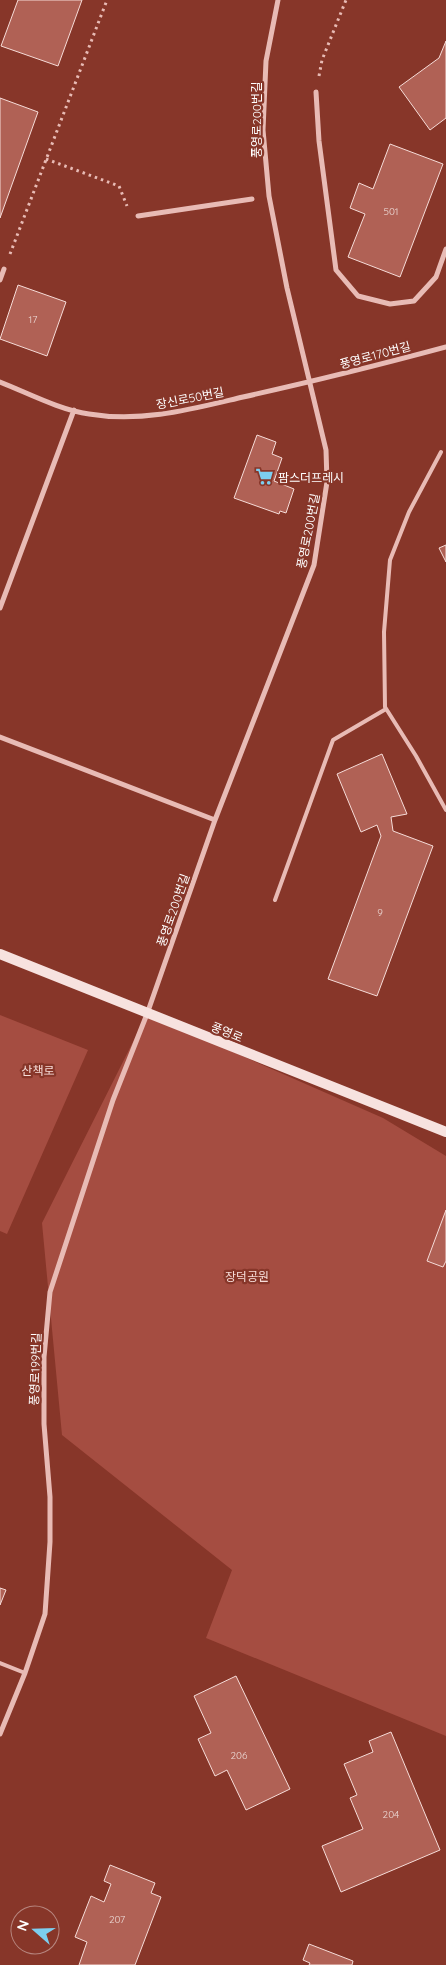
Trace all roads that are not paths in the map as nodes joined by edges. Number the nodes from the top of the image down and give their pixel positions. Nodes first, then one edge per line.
1 (278, 0) edge
2 (316, 92) road end
3 (252, 199) dead end
4 (138, 216) road end
5 (446, 249) edge
6 (4, 269) road end
7 (0, 280) edge
8 (446, 346) edge
9 (0, 382) edge
10 (308, 383) junction
11 (74, 410) junction
12 (441, 452) dead end
13 (0, 608) edge
14 (386, 708) junction
15 (0, 738) edge
16 (446, 810) edge
17 (215, 820) junction
18 (275, 900) dead end
19 (0, 954) edge
20 (147, 1014) junction
21 (446, 1132) edge
22 (0, 1663) edge
23 (25, 1673) junction
24 (0, 1734) edge

1 - 10 street, 풍영로200번길
2 - 5 street
3 - 4 street
6 - 7 street
8 - 10 street, 풍영로170번길
9 - 11 street, 장신로50번길
10 - 11 street, 장신로50번길
10 - 17 street, 풍영로200번길
11 - 13 street
12 - 14 lane
14 - 16 lane
14 - 18 lane
15 - 17 street
17 - 20 street, 풍영로200번길
19 - 20 main road, 풍영로
20 - 21 main road, 풍영로
20 - 23 street, 풍영로199번길
22 - 23 lane
23 - 24 street, 풍영로199번길

